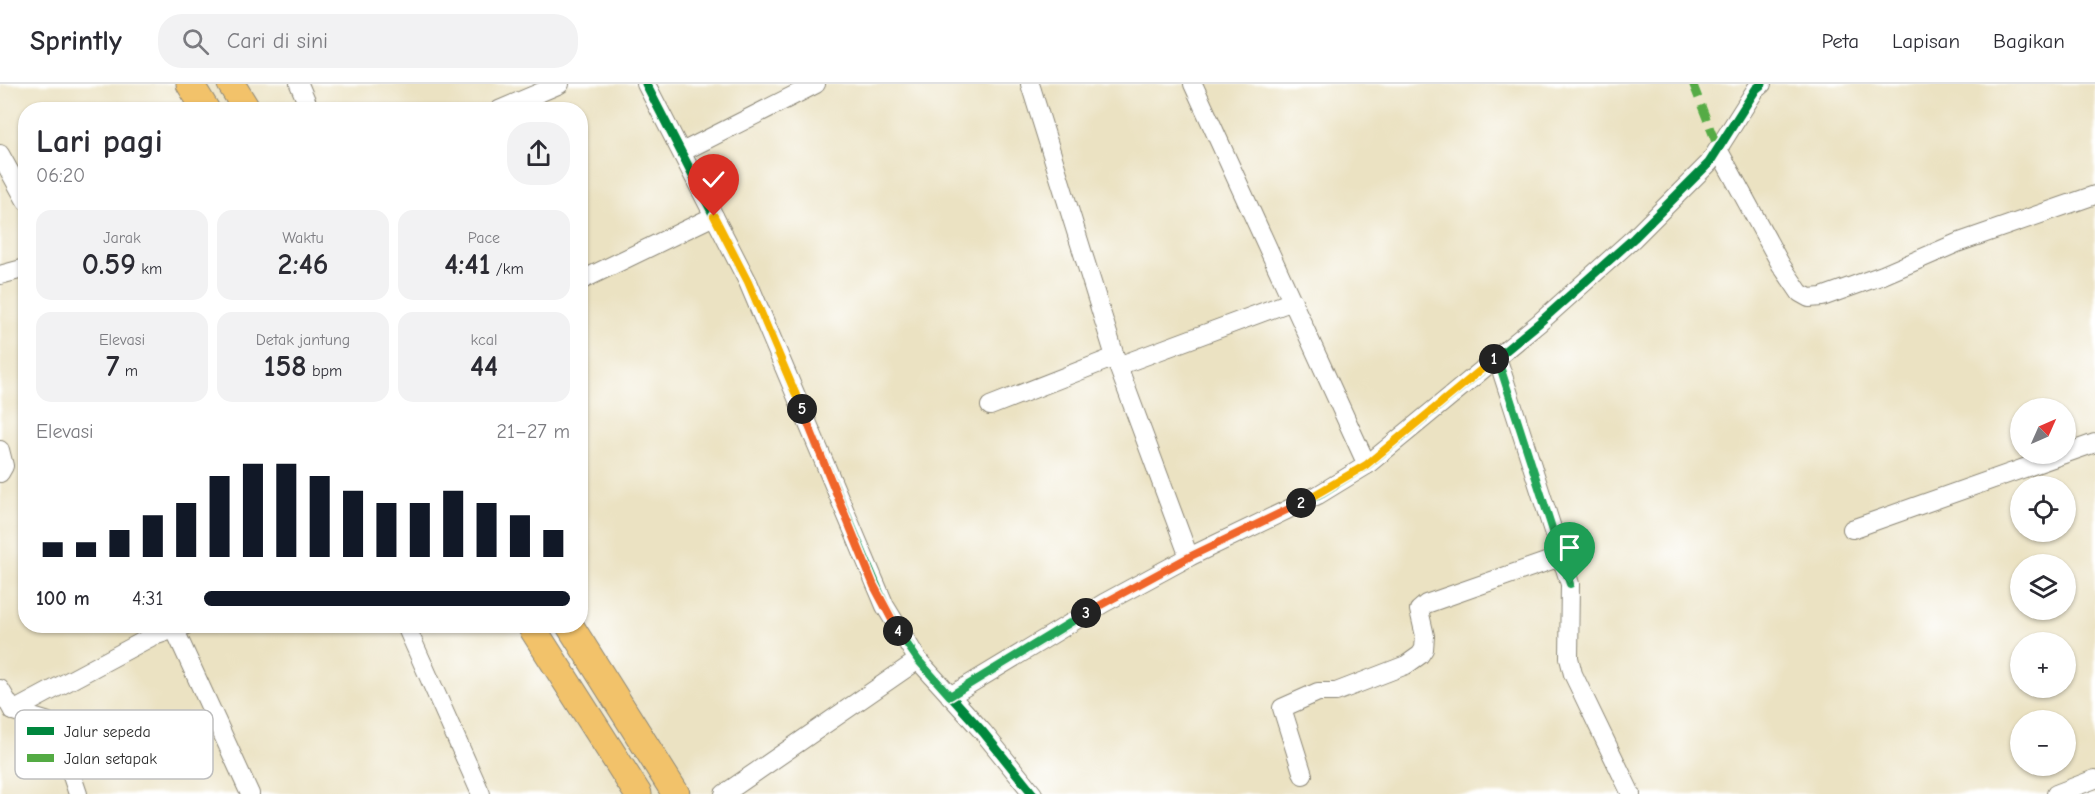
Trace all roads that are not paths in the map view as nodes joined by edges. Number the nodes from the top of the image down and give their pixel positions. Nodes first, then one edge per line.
1 (190, 84) edge
2 (231, 84) edge
3 (299, 84) edge
4 (560, 84) edge
5 (646, 84) edge
6 (816, 84) edge
7 (1030, 84) edge
8 (1193, 84) edge
9 (1762, 84) edge
10 (201, 102) edge
11 (242, 102) edge
12 (307, 102) edge
13 (518, 102) edge
14 (1719, 151) junction
15 (682, 152) junction
16 (0, 154) edge
17 (18, 187) edge
18 (2095, 195) edge
19 (714, 216) junction
20 (18, 270) edge
21 (0, 275) edge
22 (588, 277) edge
23 (1293, 301) junction
24 (1497, 357) junction
25 (1117, 362) junction
26 (990, 406) dead end
27 (2095, 443) edge
28 (0, 450) edge
29 (1366, 465) junction
30 (0, 472) edge
31 (1852, 529) dead end
32 (1563, 556) junction
33 (1189, 557) junction
34 (162, 633) edge
35 (181, 633) edge
36 (409, 633) edge
37 (535, 633) edge
38 (574, 633) edge
39 (918, 660) junction
40 (0, 688) edge
41 (950, 696) junction
42 (13, 711) joint
43 (1303, 775) dead end
44 (73, 779) edge
45 (2095, 779) edge
46 (78, 794) edge
47 (250, 794) edge
48 (481, 794) edge
49 (638, 794) edge
50 (676, 794) edge
51 (724, 794) edge
52 (1033, 794) edge
53 (1631, 794) edge
54 (2056, 794) edge

1 - 10 highway
2 - 11 highway
3 - 12 street
4 - 13 street
5 - 15 street
6 - 15 street
7 - 25 street
8 - 23 street
9 - 14 street
14 - 18 street
14 - 24 street
15 - 19 street
16 - 17 street
19 - 22 street
19 - 39 street
20 - 21 street
23 - 25 street
23 - 29 street
24 - 29 street
24 - 32 street
25 - 26 street
25 - 33 street
27 - 31 street
28 - 30 street
29 - 33 street
32 - 43 street
32 - 53 street
33 - 41 street
34 - 42 street
35 - 47 street
36 - 48 street
37 - 49 highway
38 - 50 highway
39 - 41 street
39 - 51 street
40 - 42 street
41 - 52 street
44 - 46 street
45 - 54 street

